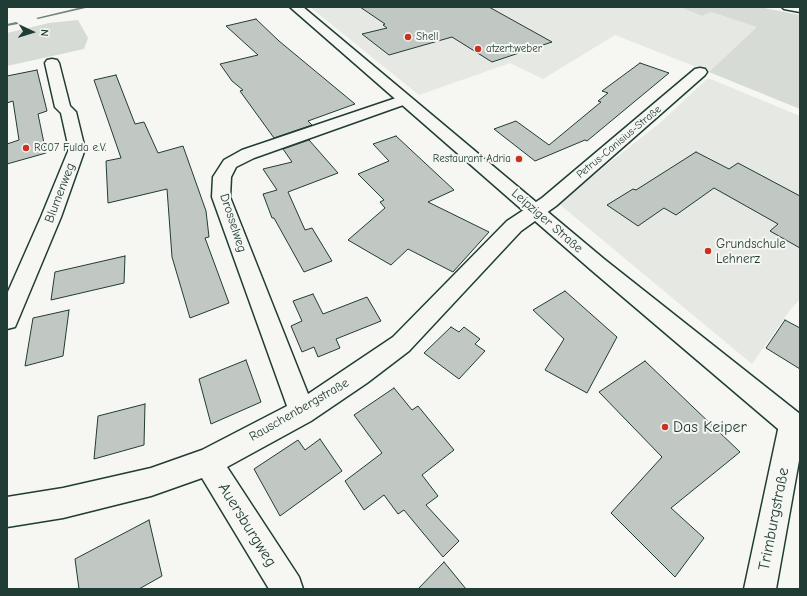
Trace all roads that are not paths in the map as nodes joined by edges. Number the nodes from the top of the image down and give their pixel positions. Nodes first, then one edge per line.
1 (296, 7) edge
2 (788, 7) edge
3 (800, 9) edge
4 (52, 63) dead end
5 (700, 72) dead end
6 (404, 100) junction
7 (537, 212) junction
8 (7, 320) edge
9 (302, 412) junction
10 (796, 428) edge
11 (208, 462) junction
12 (7, 512) edge
13 (286, 589) edge
14 (760, 589) edge

1 - 6 main road, Leipziger Straße
2 - 3 main road
4 - 8 main road, Blumenweg
5 - 7 main road, Petrus-Canisius-Straße
6 - 7 main road, Leipziger Straße
6 - 9 main road, Drosselweg
7 - 9 main road, Rauschenbergstraße
7 - 10 main road, Leipziger Straße
9 - 11 main road, Rauschenbergstraße
10 - 14 main road, Trimburgstraße
11 - 12 main road, Rauschenbergstraße
11 - 13 main road, Auersburgweg

